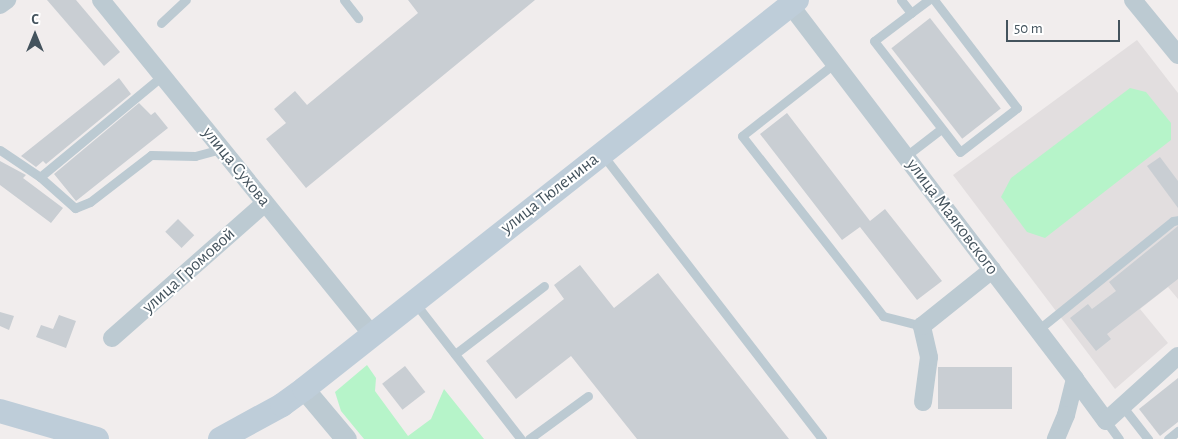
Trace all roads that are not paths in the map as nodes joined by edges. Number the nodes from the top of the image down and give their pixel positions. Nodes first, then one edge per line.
1 (7, 0) edge
2 (101, 0) edge
3 (186, 0) edge
4 (344, 0) edge
5 (901, 0) edge
6 (928, 0) edge
7 (934, 0) edge
8 (1133, 0) edge
9 (794, 3) edge
10 (0, 5) edge
11 (911, 13) junction
12 (358, 18) dead end
13 (161, 22) dead end
14 (1178, 55) edge
15 (835, 64) junction
16 (162, 76) junction
17 (941, 128) junction
18 (221, 149) junction
19 (0, 150) edge
20 (602, 153) junction
21 (906, 156) junction
22 (40, 176) junction
23 (265, 203) junction
24 (1178, 220) edge
25 (992, 270) junction
26 (544, 286) dead end
27 (413, 301) junction
28 (922, 326) junction
29 (1038, 329) junction
30 (371, 334) junction
31 (112, 338) dead end
32 (455, 354) junction
33 (1177, 361) edge
34 (1075, 379) junction
35 (304, 389) junction
36 (588, 396) dead end
37 (923, 402) dead end
38 (1123, 406) junction
39 (0, 411) edge
40 (1106, 421) junction
41 (1178, 431) edge
42 (97, 439) edge
43 (220, 439) edge
44 (346, 439) edge
45 (521, 439) edge
46 (529, 439) edge
47 (822, 439) edge
48 (1056, 439) edge
49 (1119, 439) edge
50 (1148, 439) edge
51 (1168, 439) edge

1 - 10 street
2 - 16 street, улица Сухова
3 - 13 lane
4 - 12 lane
5 - 11 lane
6 - 11 lane
7 - 17 lane
8 - 14 street
9 - 15 street, улица Маяковского
9 - 20 main road, улица Тюленина
11 - 17 lane
15 - 21 street, улица Маяковского
15 - 28 lane
16 - 18 street, улица Сухова
16 - 22 lane
17 - 21 lane
18 - 22 lane
18 - 23 street, улица Сухова
19 - 22 lane
20 - 27 main road, улица Тюленина
20 - 47 lane
21 - 25 street, улица Маяковского
23 - 30 street, улица Сухова
23 - 31 street, улица Громовой
24 - 29 lane
25 - 28 street
25 - 29 street, улица Маяковского
26 - 32 lane
27 - 30 main road, улица Тюленина
27 - 32 lane
28 - 37 street
29 - 34 street, улица Маяковского
30 - 35 main road, улица Тюленина
32 - 45 lane
33 - 38 street
34 - 40 street, улица Маяковского
34 - 48 street
35 - 43 main road, улица Тюленина
35 - 44 street
36 - 46 lane
38 - 40 street
38 - 50 lane
39 - 42 main road
40 - 49 lane
41 - 51 lane

